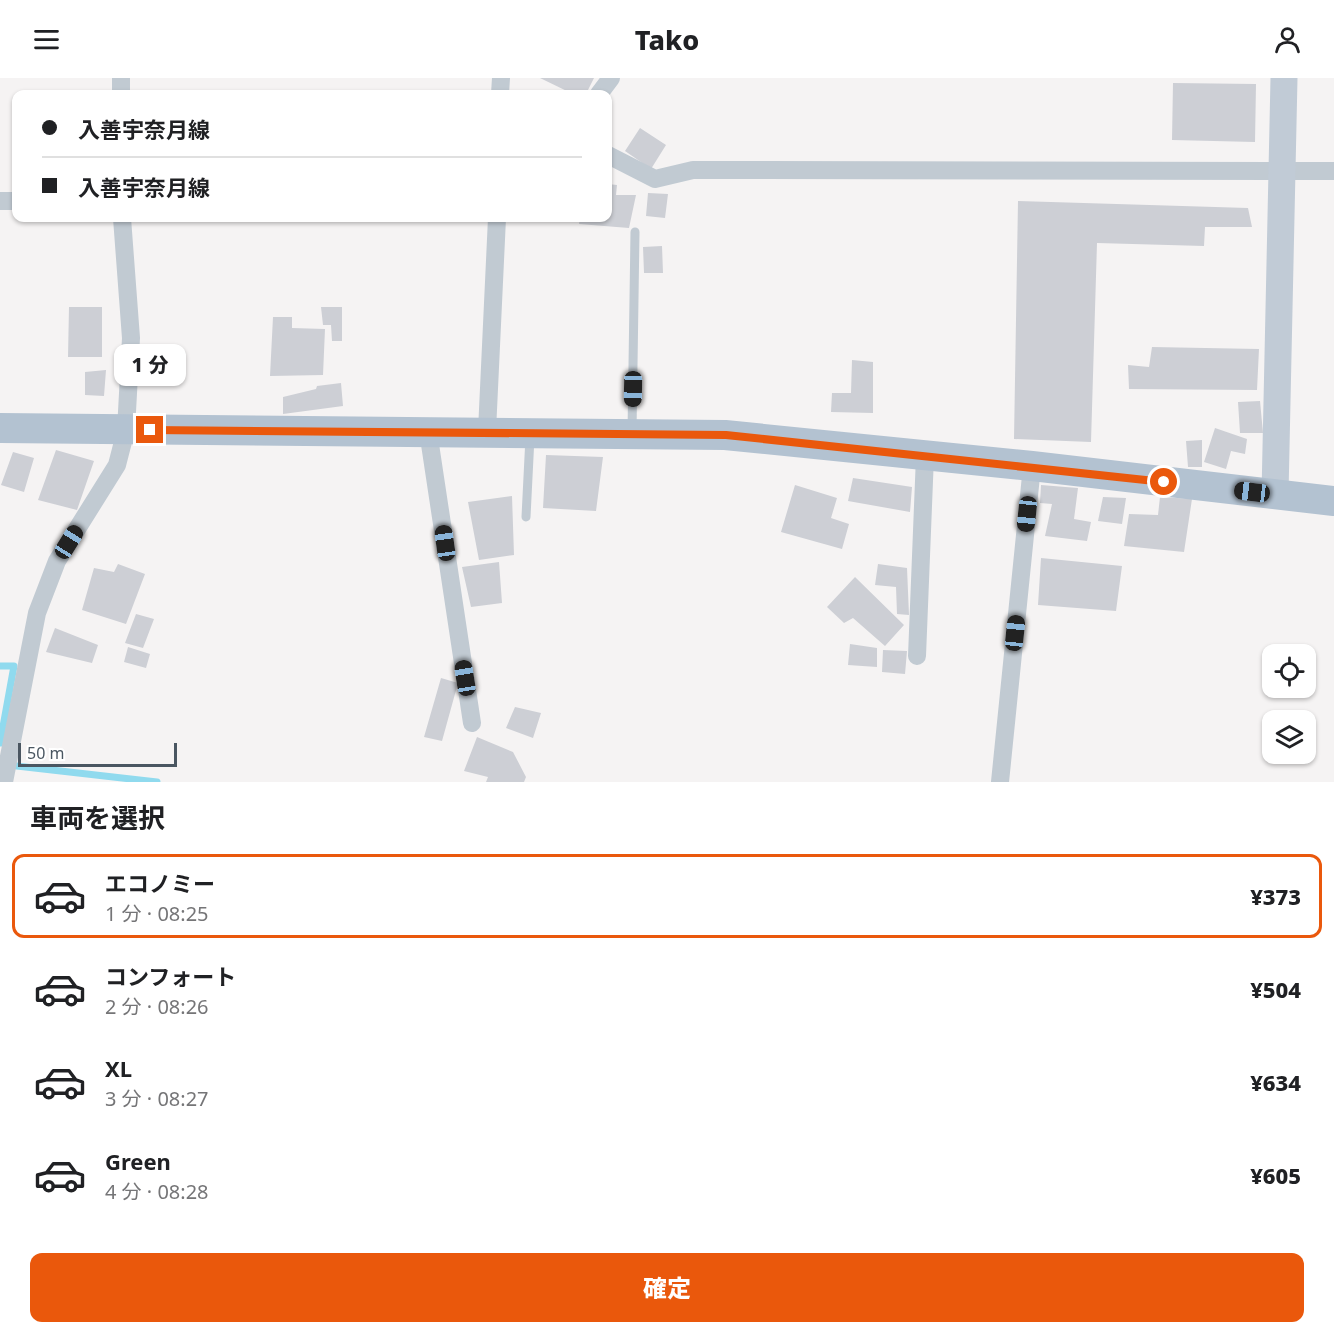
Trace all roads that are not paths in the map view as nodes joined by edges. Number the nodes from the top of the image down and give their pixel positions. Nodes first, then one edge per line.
1 (1284, 78) edge
2 (612, 157) edge
3 (1334, 171) edge
4 (1282, 172) junction
5 (122, 222) edge
6 (497, 222) edge
7 (635, 232) dead end
8 (0, 428) edge
9 (126, 430) junction
10 (428, 431) junction
11 (487, 431) junction
12 (530, 432) junction
13 (632, 434) junction
14 (925, 456) junction
15 (1032, 466) junction
16 (1275, 495) junction
17 (1334, 501) edge
18 (526, 517) dead end
19 (917, 656) dead end
20 (472, 723) dead end
21 (5, 752) edge
22 (4, 782) edge
23 (1000, 782) edge

1 - 4 street
2 - 4 street
3 - 4 street
4 - 16 street
5 - 9 street
6 - 11 street
7 - 13 lane
8 - 9 main road
9 - 10 main road
9 - 21 street
10 - 11 main road
10 - 20 street
11 - 12 main road
12 - 13 main road
12 - 18 lane
13 - 14 main road
14 - 15 main road
14 - 19 street
15 - 16 main road
15 - 23 street
16 - 17 main road
21 - 22 street

